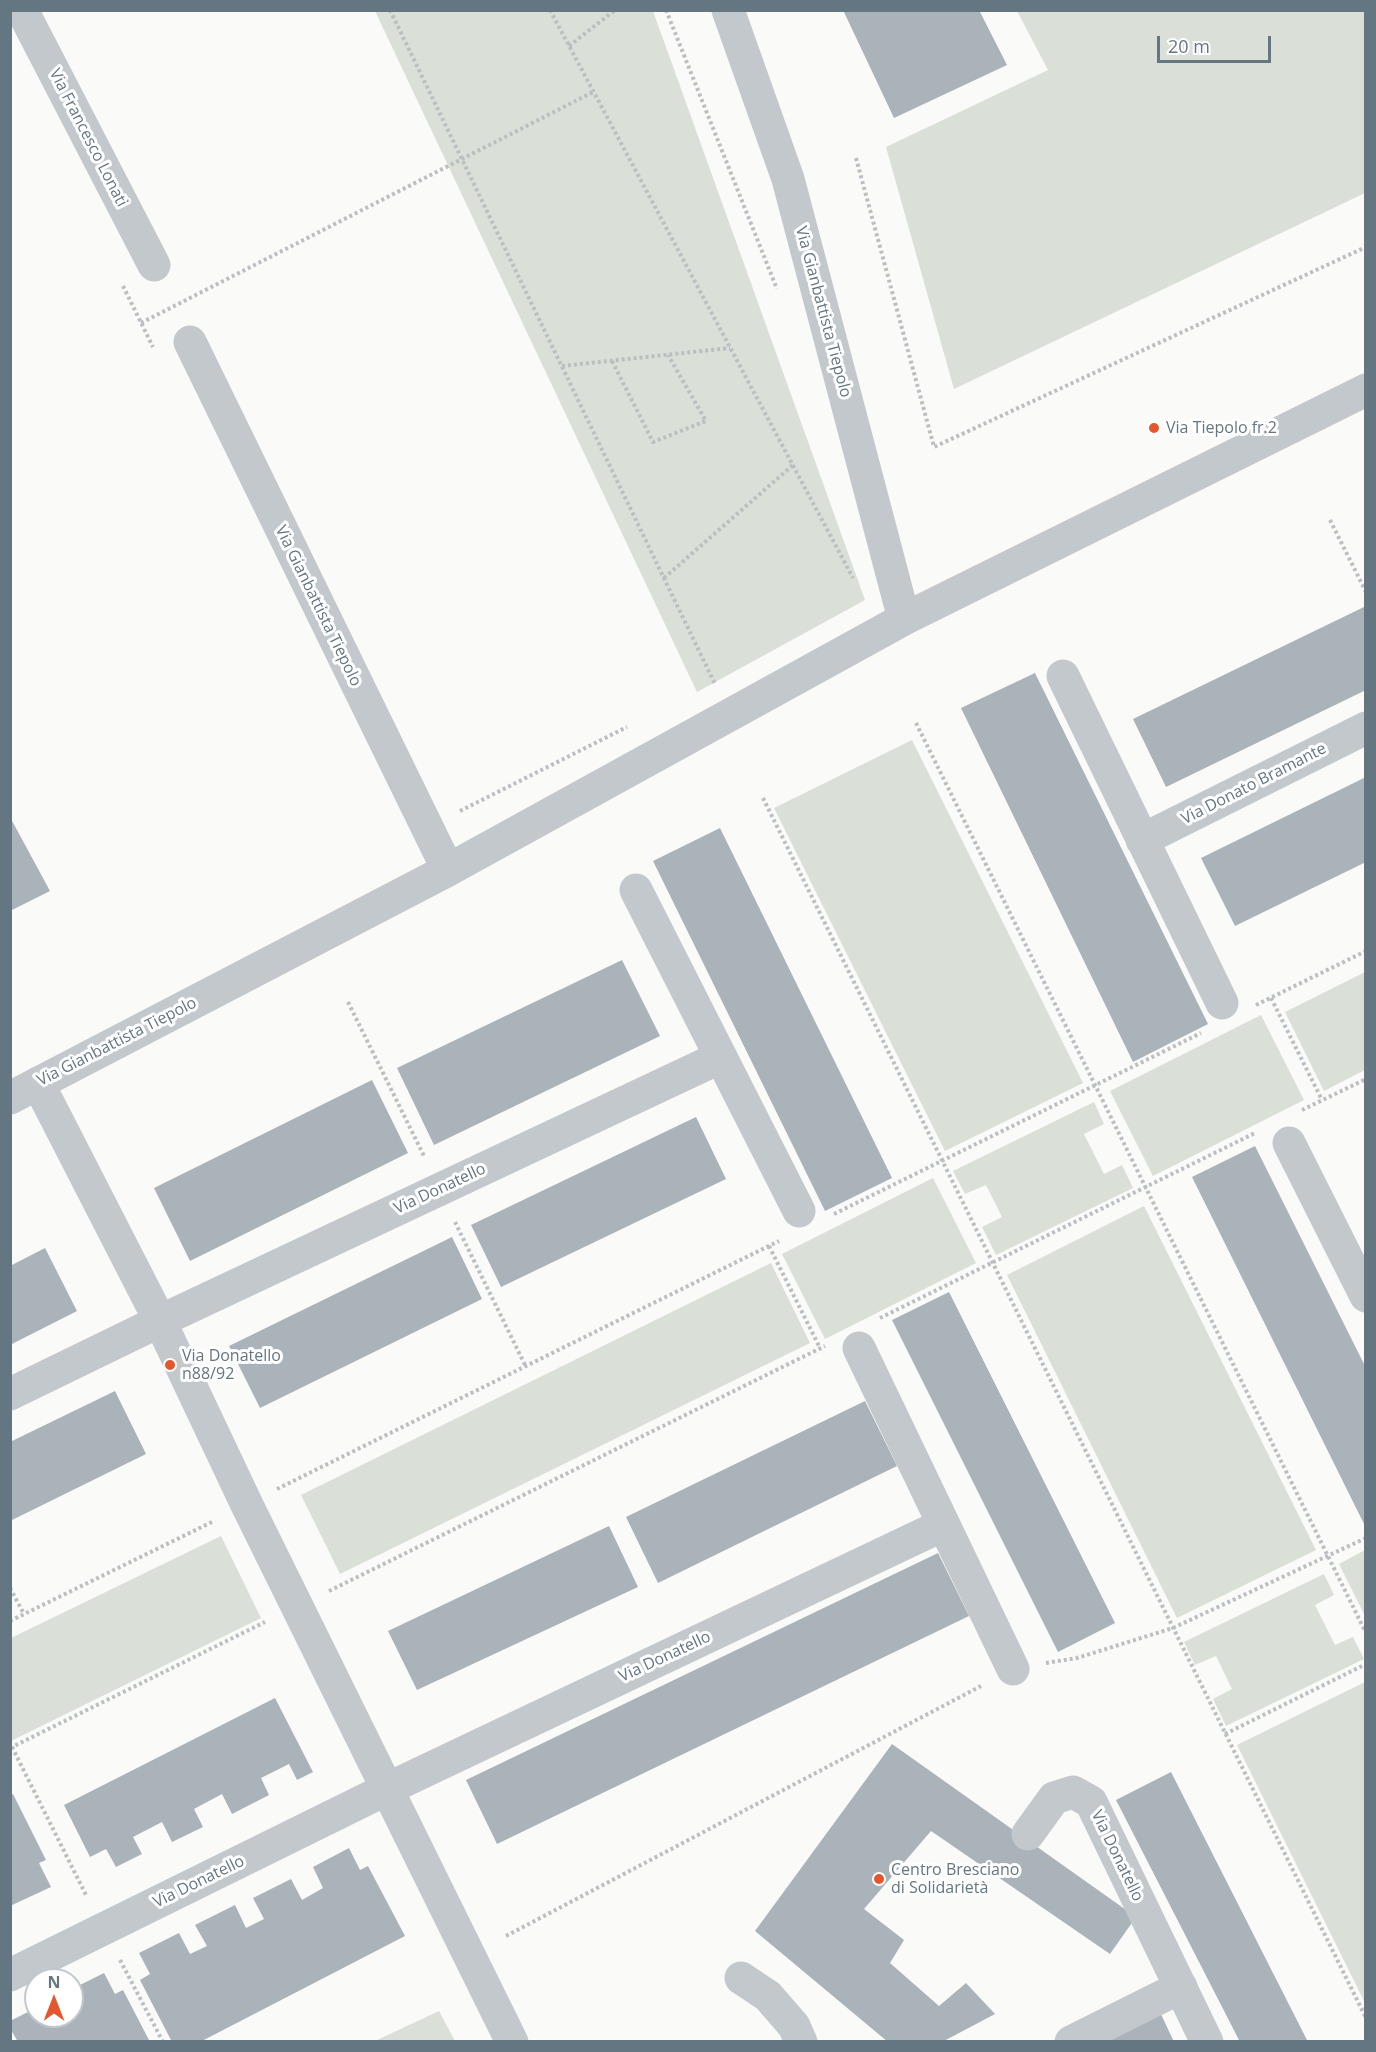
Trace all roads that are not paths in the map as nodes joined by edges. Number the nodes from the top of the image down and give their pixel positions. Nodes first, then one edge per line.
1 (22, 10) edge
2 (729, 10) edge
3 (153, 265) dead end
4 (190, 342) dead end
5 (1365, 390) edge
6 (904, 619) junction
7 (1063, 676) dead end
8 (1365, 728) edge
9 (1142, 840) junction
10 (448, 870) junction
11 (636, 890) dead end
12 (1227, 1014) road end
13 (721, 1057) junction
14 (24, 1090) edge
15 (1293, 1128) road end
16 (805, 1221) road end
17 (1365, 1296) edge
18 (160, 1321) junction
19 (854, 1338) road end
20 (10, 1394) edge
21 (944, 1525) junction
22 (1013, 1669) road end
23 (387, 1789) junction
24 (1028, 1834) dead end
25 (10, 1976) edge
26 (741, 1978) dead end
27 (1181, 1987) junction
28 (512, 2042) edge
29 (801, 2042) edge
30 (1071, 2042) edge
31 (1208, 2042) edge

1 - 3 street, Via Francesco Lonati
2 - 6 street, Via Gianbattista Tiepolo
4 - 10 street, Via Gianbattista Tiepolo
5 - 6 street, Via Gianbattista Tiepolo
6 - 10 street, Via Gianbattista Tiepolo
7 - 9 street
8 - 9 street, Via Donato Bramante
9 - 12 street
10 - 14 street, Via Gianbattista Tiepolo
11 - 13 street
13 - 16 street
13 - 18 street, Via Donatello
14 - 18 street
15 - 17 street
18 - 20 street, Via Donatello
18 - 23 street
19 - 21 street
21 - 22 street
21 - 23 street, Via Donatello
23 - 25 street, Via Donatello
23 - 28 street
24 - 27 street, Via Donatello
26 - 29 street
27 - 30 street
27 - 31 street, Via Donatello

